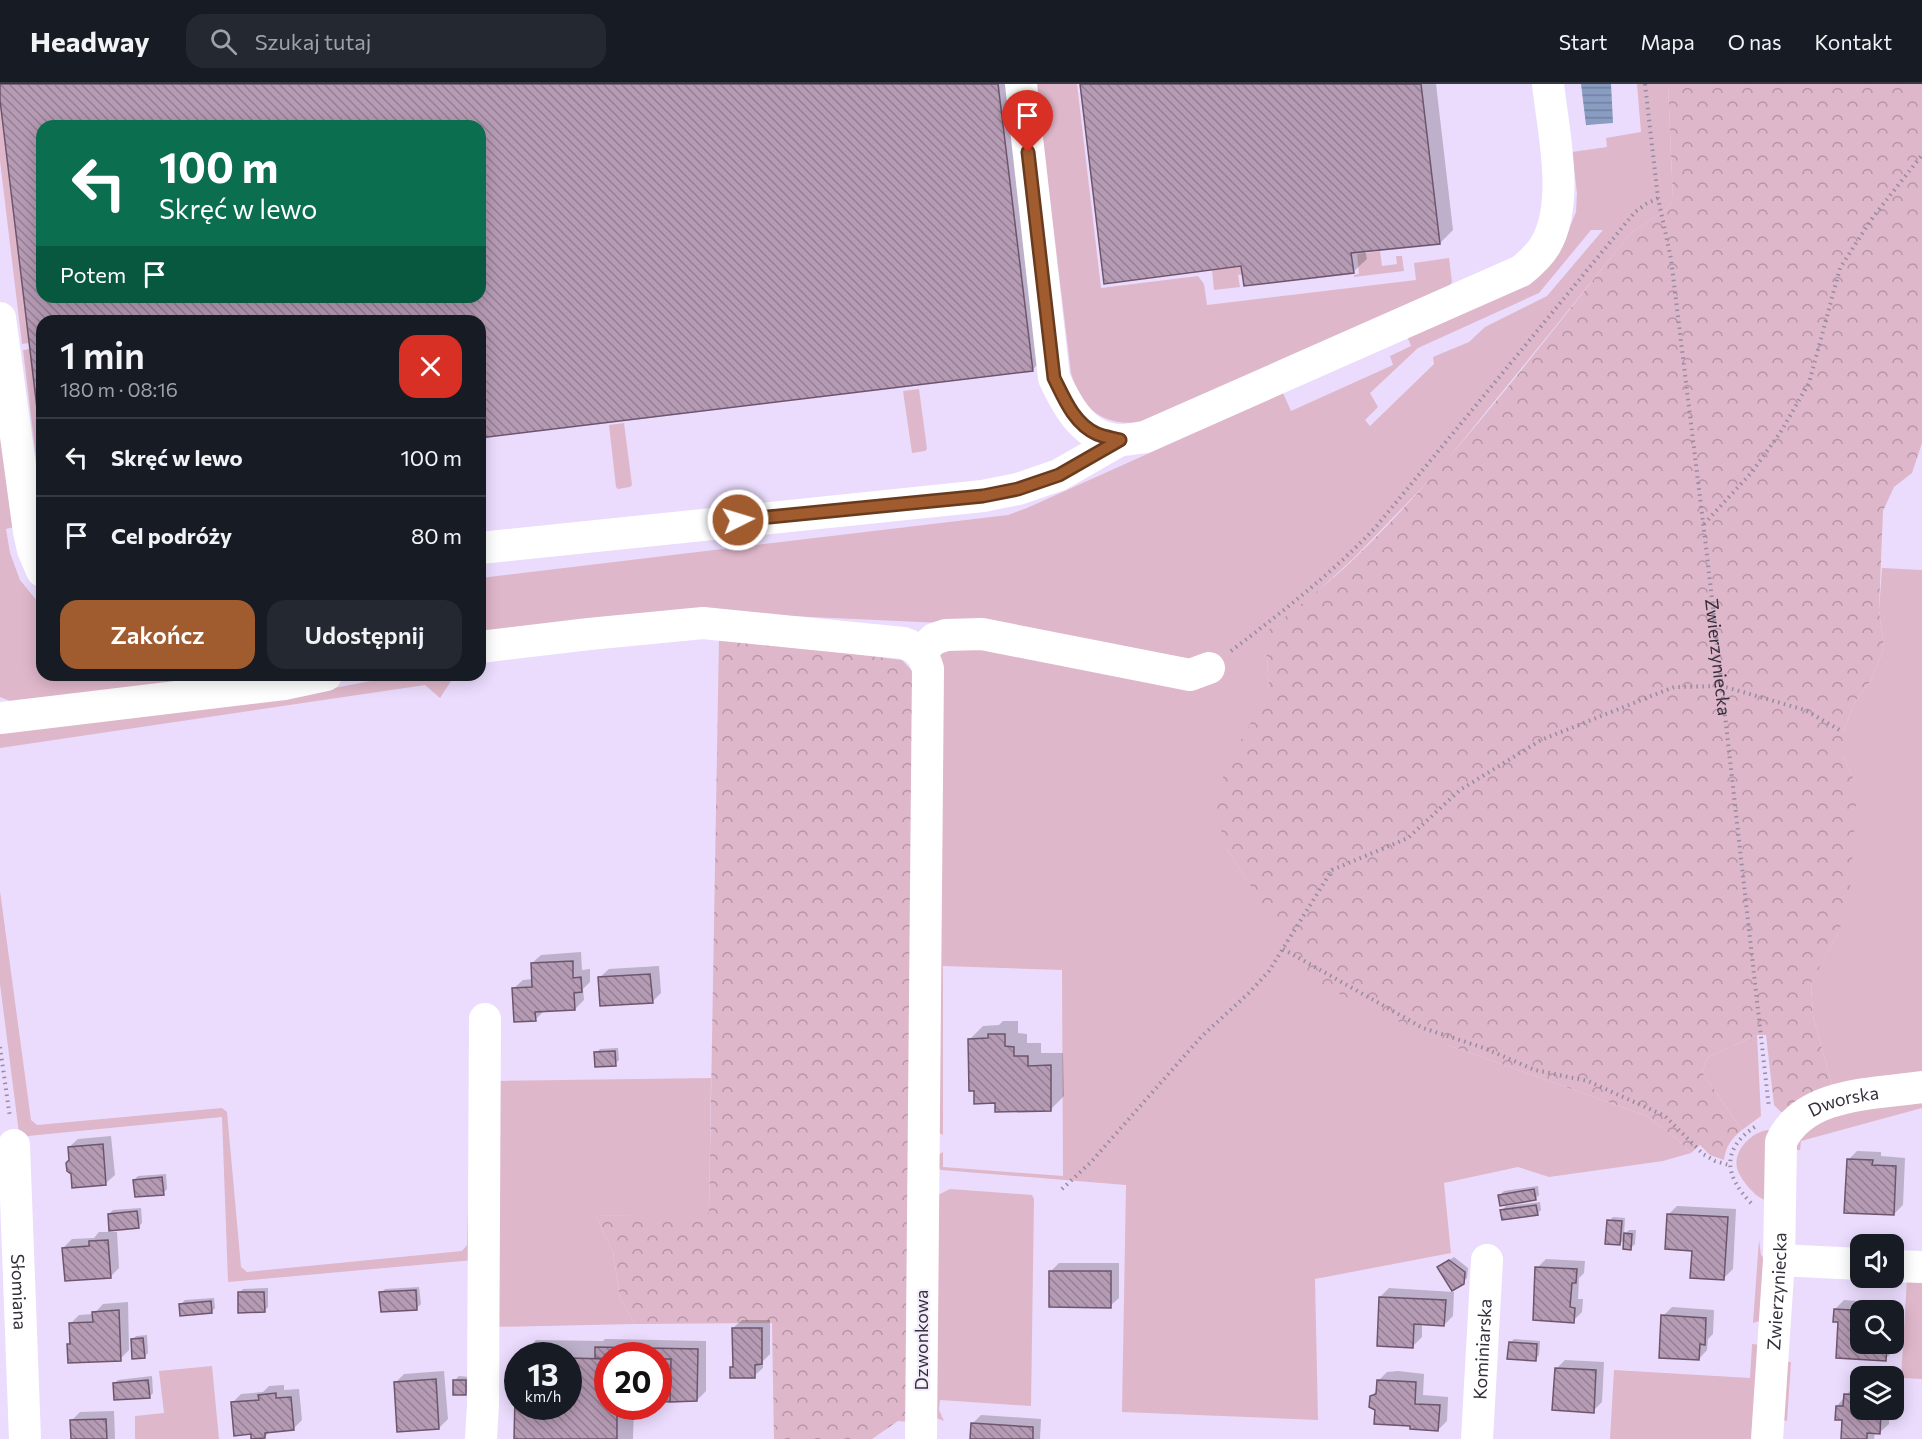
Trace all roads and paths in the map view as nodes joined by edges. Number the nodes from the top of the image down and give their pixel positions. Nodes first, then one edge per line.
1 (1021, 84) edge
2 (1548, 84) edge
3 (1645, 84) edge
4 (1922, 155) edge
5 (1658, 198) junction
6 (0, 318) edge
7 (1120, 440) junction
8 (1703, 525) junction
9 (35, 531) edge
10 (486, 547) edge
11 (36, 557) edge
12 (486, 647) edge
13 (921, 652) junction
14 (1209, 668) joint
15 (298, 681) edge
16 (1722, 686) junction
17 (0, 718) edge
18 (1843, 732) dead end
19 (1283, 949) junction
20 (485, 1019) dead end
21 (0, 1047) edge
22 (1922, 1087) edge
23 (1770, 1127) junction
24 (14, 1145) joint
25 (1729, 1166) junction
26 (1062, 1189) dead end
27 (1779, 1221) junction
28 (1487, 1260) dead end
29 (1779, 1260) junction
30 (1850, 1264) edge
31 (1904, 1267) edge
32 (1922, 1268) edge
33 (25, 1439) edge
34 (481, 1439) edge
35 (921, 1439) edge
36 (1477, 1439) edge
37 (1767, 1439) edge

1 - 7 street
2 - 7 street
3 - 5 path, Zwierzyniecka
4 - 8 path
5 - 8 path, Zwierzyniecka
5 - 14 path
6 - 9 street
7 - 10 street
8 - 16 path, Zwierzyniecka
9 - 11 street
12 - 13 street
13 - 14 street
13 - 35 street, Dzwonkowa
15 - 17 street
16 - 18 path
16 - 19 path
16 - 23 path, Zwierzyniecka
19 - 25 path
19 - 26 path
20 - 34 street
21 - 24 path
22 - 23 street, Dworska
23 - 25 path
23 - 27 street, Zwierzyniecka
24 - 33 street, Słomiana
25 - 27 path
27 - 29 street, Zwierzyniecka
28 - 36 street, Kominiarska
29 - 30 street
29 - 37 street, Zwierzyniecka
31 - 32 street

